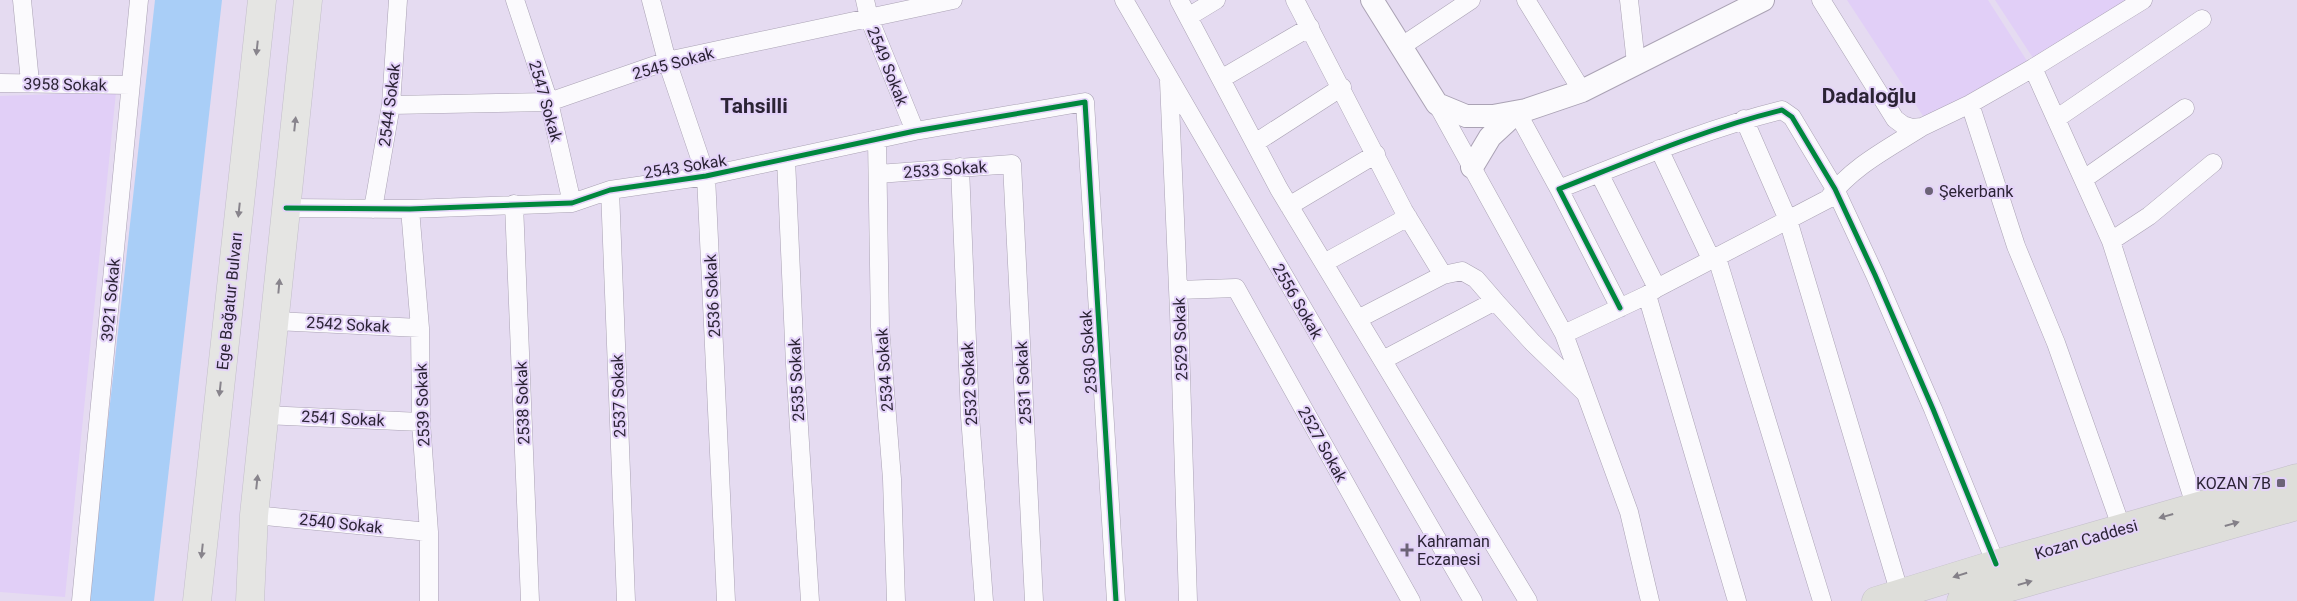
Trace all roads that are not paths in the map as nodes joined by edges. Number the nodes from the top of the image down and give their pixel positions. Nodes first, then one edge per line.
1 (22, 0) edge
2 (139, 0) edge
3 (262, 0) edge
4 (308, 0) edge
5 (398, 0) edge
6 (515, 0) edge
7 (651, 0) edge
8 (865, 0) edge
9 (953, 0) edge
10 (1124, 0) edge
11 (1179, 0) edge
12 (1216, 0) edge
13 (1295, 0) edge
14 (1372, 0) edge
15 (1471, 0) edge
16 (1526, 0) edge
17 (1629, 0) edge
18 (1763, 0) edge
19 (1821, 0) edge
20 (2143, 0) edge
21 (1736, 6) edge
22 (1188, 17) junction
23 (869, 18) junction
24 (2202, 19) dead end
25 (1310, 28) junction
26 (1402, 46) junction
27 (667, 61) junction
28 (1636, 63) junction
29 (2033, 68) junction
30 (1169, 78) junction
31 (1221, 79) junction
32 (30, 82) junction
33 (0, 83) edge
34 (130, 85) junction
35 (1342, 87) junction
36 (1582, 91) junction
37 (549, 102) junction
38 (1085, 102) joint
39 (1437, 104) junction
40 (1970, 104) junction
41 (392, 105) junction
42 (2185, 108) dead end
43 (1517, 112) junction
44 (1744, 119) junction
45 (2056, 119) junction
46 (1922, 127) junction
47 (915, 131) junction
48 (877, 139) junction
49 (1255, 143) junction
50 (1659, 149) junction
51 (1376, 154) junction
52 (786, 159) junction
53 (2213, 163) dead end
54 (1012, 164) joint
55 (960, 167) junction
56 (1472, 167) junction
57 (878, 174) junction
58 (1599, 174) junction
59 (706, 176) junction
60 (2084, 180) junction
61 (1559, 188) junction
62 (1835, 189) junction
63 (610, 190) junction
64 (572, 203) junction
65 (514, 204) junction
66 (1289, 206) junction
67 (286, 208) junction
68 (373, 209) junction
69 (410, 209) junction
70 (1408, 217) junction
71 (1788, 220) junction
72 (2111, 241) junction
73 (1715, 259) junction
74 (1324, 263) junction
75 (1443, 275) junction
76 (1178, 290) junction
77 (1652, 292) junction
78 (1495, 301) junction
79 (1620, 308) junction
80 (1358, 319) junction
81 (275, 321) junction
82 (420, 328) junction
83 (1564, 334) junction
84 (1383, 360) junction
85 (1588, 396) junction
86 (264, 415) junction
87 (421, 422) junction
88 (2297, 478) edge
89 (2297, 506) edge
90 (2196, 508) junction
91 (254, 515) junction
92 (2122, 529) junction
93 (429, 532) junction
94 (1996, 564) junction
95 (1888, 598) edge
96 (82, 601) edge
97 (197, 601) edge
98 (250, 601) edge
99 (429, 601) edge
100 (530, 601) edge
101 (626, 601) edge
102 (726, 601) edge
103 (810, 601) edge
104 (896, 601) edge
105 (984, 601) edge
106 (1034, 601) edge
107 (1116, 601) edge
108 (1188, 601) edge
109 (1411, 601) edge
110 (1473, 601) edge
111 (1528, 601) edge
112 (1650, 601) edge
113 (1738, 601) edge
114 (1822, 601) edge
115 (1961, 601) edge

1 - 32 street
2 - 34 street, 3921 Sokak
3 -> 97 main road, Ege Bağatur Bulvarı
67 -> 4 main road
5 - 41 street, 2544 Sokak
6 - 37 street, 2547 Sokak
7 - 27 street, 2536 Sokak
8 - 23 street, 2549 Sokak
9 - 23 street, 2545 Sokak
10 - 30 street, 2556 Sokak
11 - 22 street
12 - 22 street
13 - 25 street
14 - 26 street
15 - 26 street
16 - 36 street
17 - 28 street
18 - 21 street
19 - 46 street
20 - 29 street
21 - 28 street
22 - 31 street
23 - 27 street, 2545 Sokak
23 - 47 street, 2549 Sokak
24 - 45 street
25 - 31 street
25 - 35 street
26 - 39 street
27 - 37 street, 2545 Sokak
27 - 59 street, 2536 Sokak
28 - 36 street
29 - 40 street
29 - 45 street
30 - 76 street, 2529 Sokak
30 - 110 street, 2556 Sokak
31 - 49 street
32 - 33 street, 3958 Sokak
32 - 34 street, 3958 Sokak
34 - 96 street, 3921 Sokak
35 - 49 street
35 - 51 street
36 - 43 street
37 - 41 street, 2545 Sokak
37 - 64 street, 2547 Sokak
38 - 47 street, 2543 Sokak
38 - 107 street, 2530 Sokak
39 - 43 street
39 - 56 street
40 - 46 street
40 - 92 street
41 - 68 street, 2544 Sokak
42 - 60 street
43 - 56 street
43 - 61 street
44 - 50 street
44 - 62 street
44 - 71 street
45 - 60 street
46 - 62 street
47 - 48 street, 2543 Sokak
48 - 52 street, 2543 Sokak
48 - 57 street, 2534 Sokak
49 - 66 street
50 - 58 street
50 - 73 street
51 - 66 street
51 - 70 street
52 - 59 street, 2543 Sokak
52 - 103 street, 2535 Sokak
53 - 72 street
54 - 55 street, 2533 Sokak
54 - 106 street, 2531 Sokak
55 - 57 street, 2533 Sokak
55 - 105 street, 2532 Sokak
56 - 83 street
57 - 104 street, 2534 Sokak
58 - 61 street
58 - 77 street
59 - 63 street, 2543 Sokak
59 - 102 street, 2536 Sokak
60 - 72 street
61 - 79 street
62 - 71 street
62 - 94 street
63 - 64 street, 2543 Sokak
63 - 101 street, 2537 Sokak
64 - 65 street, 2543 Sokak
65 - 69 street, 2543 Sokak
65 - 100 street, 2538 Sokak
66 - 74 street
67 - 68 street, 2543 Sokak
81 -> 67 main road
68 - 69 street, 2543 Sokak
69 - 82 street, 2539 Sokak
70 - 74 street
70 - 75 street
71 - 73 street
71 - 95 street
72 - 90 street
73 - 77 street
73 - 114 street
74 - 80 street
75 - 78 street
75 - 80 street
76 - 108 street, 2529 Sokak
76 - 109 street, 2527 Sokak
77 - 79 street
77 - 113 street
78 - 84 street
78 - 85 street
79 - 83 street
80 - 84 street
81 - 82 street, 2542 Sokak
81 - 86 main road
82 - 87 street, 2539 Sokak
83 - 85 street
84 - 111 street
85 - 112 street
86 - 87 street, 2541 Sokak
91 -> 86 main road
87 - 93 street, 2539 Sokak
88 - 90 highway, Kozan Caddesi
115 -> 89 highway, Kozan Caddesi
90 -> 92 highway, Kozan Caddesi
91 - 93 street, 2540 Sokak
91 - 98 main road
92 - 94 highway, Kozan Caddesi
93 - 99 street, 2539 Sokak
94 -> 95 highway, Kozan Caddesi

